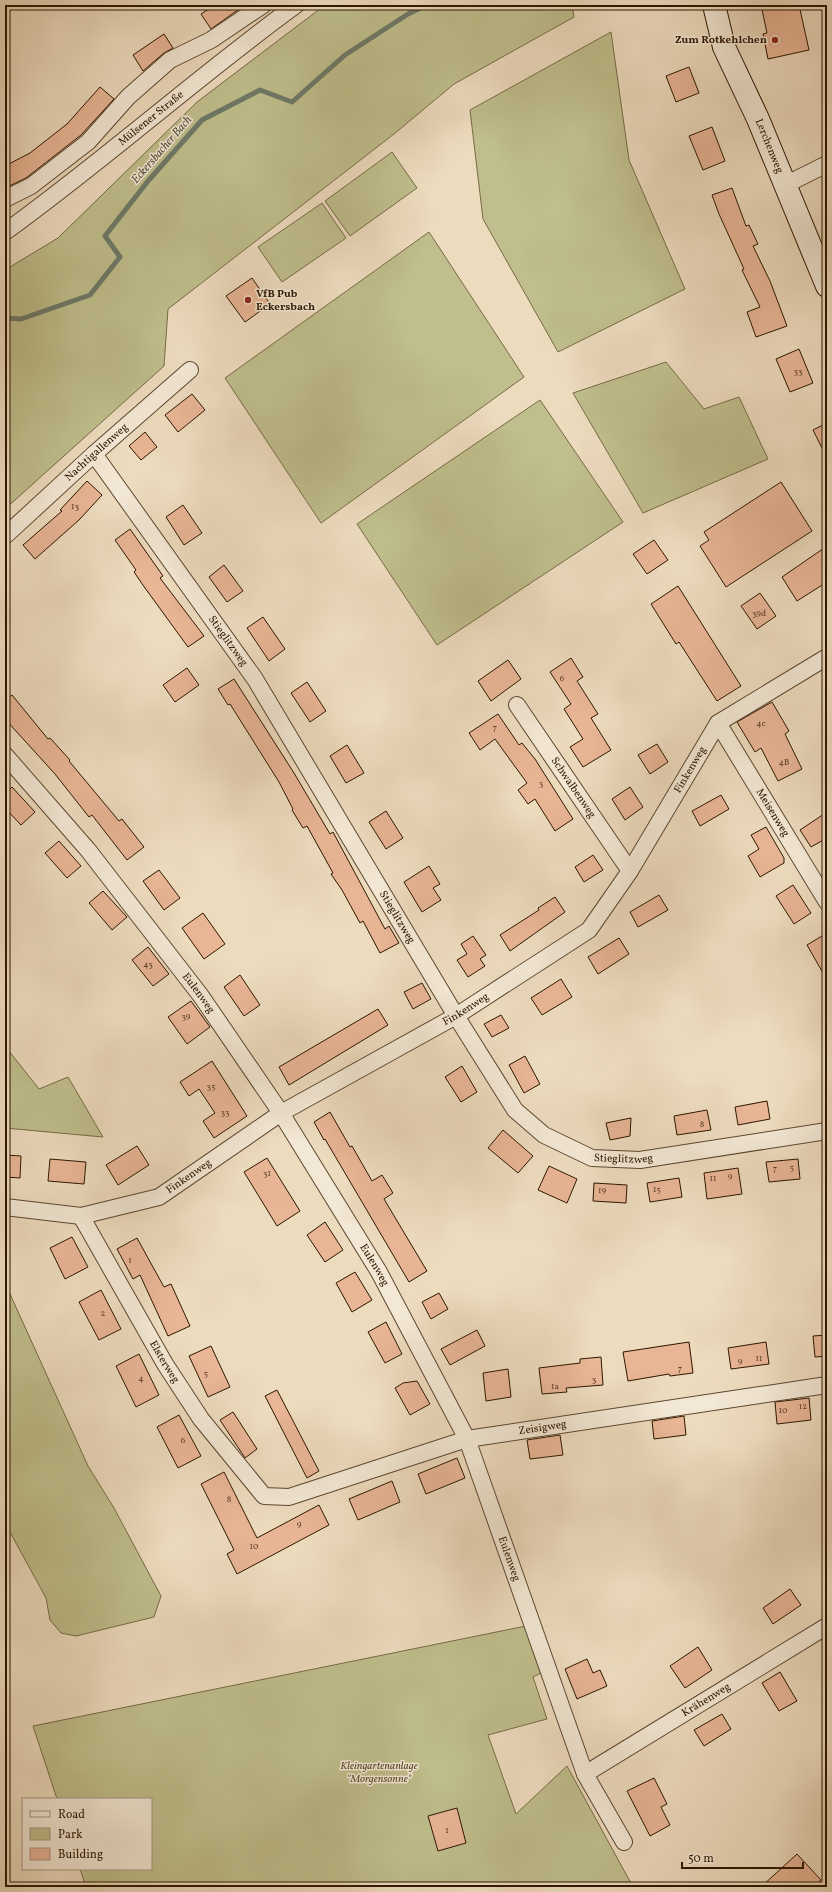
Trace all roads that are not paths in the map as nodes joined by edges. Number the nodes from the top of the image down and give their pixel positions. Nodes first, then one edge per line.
1 (263, 5) edge
2 (296, 5) edge
3 (714, 5) edge
4 (827, 164) edge
5 (785, 184) junction
6 (5, 199) edge
7 (5, 232) edge
8 (827, 286) edge
9 (190, 370) dead end
10 (94, 454) junction
11 (5, 536) edge
12 (827, 657) edge
13 (517, 705) dead end
14 (718, 724) junction
15 (5, 755) edge
16 (630, 870) junction
17 (827, 902) edge
18 (456, 1016) junction
19 (281, 1113) junction
20 (827, 1131) edge
21 (5, 1207) edge
22 (81, 1216) junction
23 (827, 1385) edge
24 (467, 1439) junction
25 (264, 1496) joint
26 (827, 1626) edge
27 (585, 1774) junction
28 (624, 1842) dead end

1 - 6 street
2 - 7 street, Mülsener Straße
3 - 5 street, Lerchenweg
4 - 5 street
5 - 8 street, Lerchenweg
9 - 10 street, Nachtigallenweg
10 - 11 street, Nachtigallenweg
10 - 18 street, Stieglitzweg
12 - 14 street, Finkenweg
13 - 16 street, Schwalbenweg
14 - 16 street, Finkenweg
14 - 17 street, Meisenweg
15 - 19 street, Eulenweg
16 - 18 street, Finkenweg
18 - 19 street, Finkenweg
18 - 20 street, Stieglitzweg
19 - 22 street, Finkenweg
19 - 24 street, Eulenweg
21 - 22 street, Finkenweg
22 - 25 street, Elsterweg
23 - 24 street, Zeisigweg
24 - 25 street, Zeisigweg
24 - 27 street, Eulenweg
26 - 27 street, Krähenweg
27 - 28 street, Eulenweg

